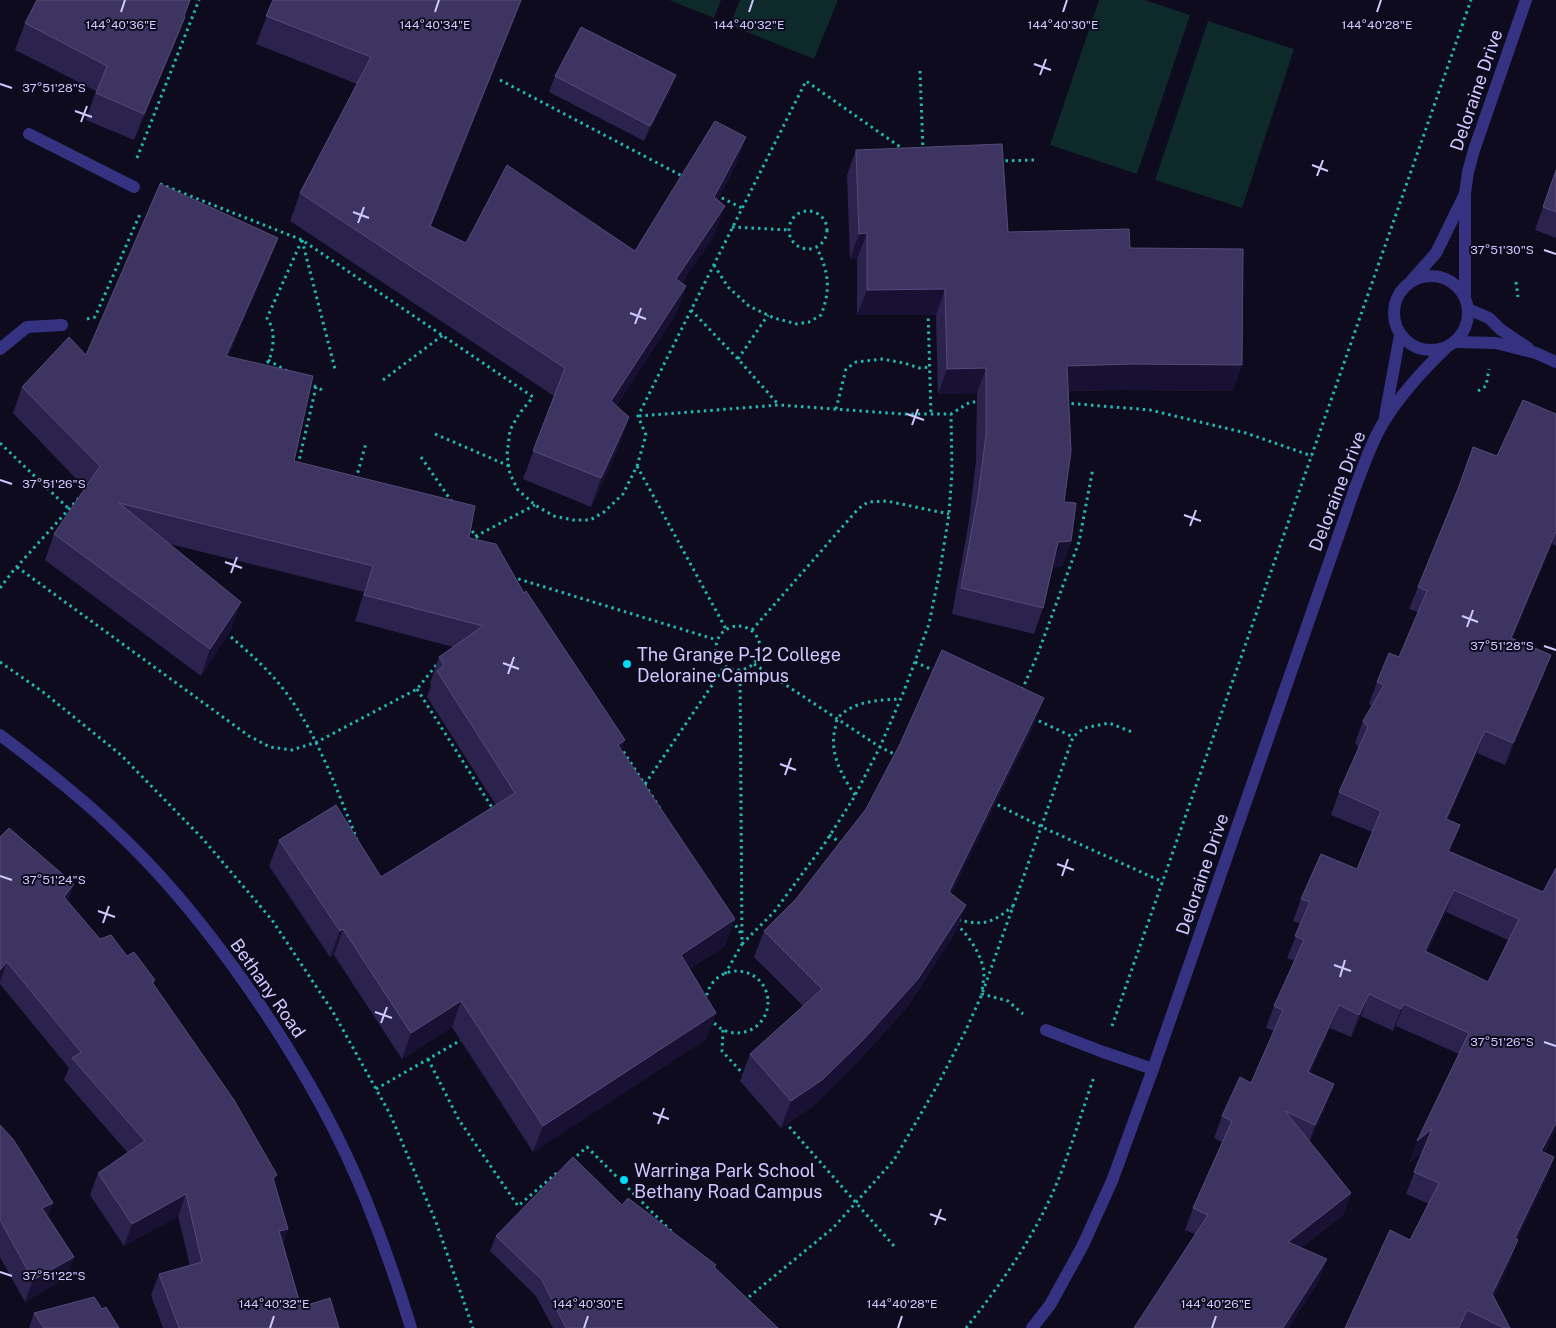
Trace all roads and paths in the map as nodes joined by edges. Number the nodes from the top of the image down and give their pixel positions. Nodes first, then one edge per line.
1 (199, 0) edge
2 (1471, 0) edge
3 (1526, 0) edge
4 (920, 71) dead end
5 (500, 80) edge
6 (29, 134) dead end
7 (908, 153) edge
8 (923, 154) edge
9 (1036, 160) dead end
10 (998, 161) edge
11 (131, 181) junction
12 (690, 181) edge
13 (1465, 193) junction
14 (716, 194) edge
15 (742, 208) junction
16 (142, 209) dead end
17 (732, 227) junction
18 (789, 230) junction
19 (302, 240) junction
20 (816, 248) junction
21 (714, 265) junction
22 (1412, 280) junction
23 (1516, 282) dead end
24 (1518, 298) dead end
25 (1467, 303) junction
26 (928, 309) edge
27 (691, 310) junction
28 (768, 315) junction
29 (62, 325) joint
30 (443, 335) junction
31 (1400, 335) junction
32 (1451, 345) junction
33 (0, 349) edge
34 (1536, 353) junction
35 (738, 359) junction
36 (268, 360) junction
37 (1490, 362) dead end
38 (1556, 362) edge
39 (930, 367) junction
40 (334, 369) dead end
41 (258, 370) edge
42 (292, 374) edge
43 (300, 378) edge
44 (384, 380) dead end
45 (316, 387) junction
46 (322, 390) dead end
47 (1478, 391) dead end
48 (989, 402) edge
49 (1056, 402) edge
50 (778, 405) junction
51 (836, 409) junction
52 (931, 414) junction
53 (951, 414) junction
54 (638, 416) junction
55 (1384, 421) junction
56 (435, 434) dead end
57 (0, 443) edge
58 (366, 443) dead end
59 (1312, 456) junction
60 (421, 457) dead end
61 (298, 465) edge
62 (509, 466) junction
63 (636, 466) junction
64 (1093, 468) dead end
65 (355, 480) edge
66 (84, 493) edge
67 (452, 503) edge
68 (535, 505) junction
69 (69, 509) junction
70 (949, 514) junction
71 (466, 523) edge
72 (476, 536) junction
73 (482, 543) edge
74 (474, 546) edge
75 (17, 567) junction
76 (514, 583) edge
77 (0, 588) edge
78 (726, 629) junction
79 (752, 630) junction
80 (231, 637) edge
81 (717, 640) junction
82 (0, 662) edge
83 (439, 662) dead end
84 (915, 662) junction
85 (754, 664) junction
86 (725, 666) junction
87 (740, 670) junction
88 (942, 675) edge
89 (417, 690) junction
90 (1021, 691) edge
91 (901, 699) junction
92 (1030, 717) edge
93 (838, 719) junction
94 (1132, 732) dead end
95 (0, 735) edge
96 (1073, 737) junction
97 (317, 742) junction
98 (618, 743) edge
99 (880, 746) junction
100 (897, 755) edge
101 (645, 784) junction
102 (637, 790) edge
103 (855, 795) junction
104 (991, 802) edge
105 (496, 814) edge
106 (666, 818) edge
107 (1042, 827) junction
108 (829, 835) junction
109 (845, 846) edge
110 (361, 848) edge
111 (1163, 882) junction
112 (1014, 906) junction
113 (731, 918) edge
114 (742, 935) junction
115 (742, 944) junction
116 (724, 974) junction
117 (982, 994) junction
118 (1026, 1020) dead end
119 (723, 1030) junction
120 (1046, 1030) dead end
121 (458, 1031) edge
122 (1103, 1052) junction
123 (428, 1059) junction
124 (1153, 1069) junction
125 (748, 1080) dead end
126 (376, 1089) junction
127 (780, 1116) edge
128 (566, 1165) edge
129 (559, 1171) edge
130 (856, 1203) junction
131 (672, 1232) edge
132 (894, 1246) dead end
133 (742, 1302) edge
134 (411, 1328) edge
135 (473, 1328) edge
136 (966, 1328) edge
137 (1032, 1328) edge

1 - 11 path
2 - 59 path
3 - 13 street, Deloraine Drive
4 - 8 path
5 - 12 path
6 - 11 street
7 - 15 path
9 - 10 path
11 - 19 path
13 - 22 street, Deloraine Drive
13 - 25 street, Deloraine Drive
14 - 15 path
15 - 17 path
16 - 29 path
17 - 18 path
17 - 21 path
18 - 20 path
18 - 20 path
19 - 30 path
19 - 36 path
19 - 40 path
20 - 28 path
21 - 27 path
21 - 28 path
22 - 25 street
22 - 31 street
23 - 24 path
25 - 32 street
25 - 34 street
26 - 39 path
27 - 35 path
27 - 54 path
28 - 35 path
29 - 33 street
30 - 44 path
30 - 62 path
31 - 32 street
31 - 55 street, Deloraine Drive
32 - 34 street
32 - 55 street, Deloraine Drive
34 - 38 street
35 - 50 path
36 - 41 path
36 - 42 path
37 - 47 path
39 - 51 path
39 - 52 path
43 - 45 path
45 - 46 path
45 - 61 path
48 - 53 path
49 - 59 path
50 - 51 path
50 - 54 path
51 - 52 path
52 - 53 path
53 - 70 path
54 - 63 path
55 - 124 street, Deloraine Drive
56 - 62 path
57 - 69 path
58 - 65 path
59 - 111 path
60 - 67 path
62 - 68 path
63 - 68 path
63 - 78 path
64 - 90 path
66 - 69 path
68 - 72 path
69 - 75 path
70 - 79 path
70 - 84 path
71 - 72 path
72 - 73 path
72 - 74 path
75 - 77 path
75 - 97 path
76 - 81 path
78 - 79 path
78 - 81 path
79 - 85 path
80 - 97 path
81 - 86 path
82 - 126 path
83 - 89 path
84 - 88 path
84 - 91 path
85 - 87 path
85 - 93 path
86 - 87 path
86 - 101 path
87 - 114 path
89 - 97 path
89 - 105 path
91 - 93 path
91 - 99 path
92 - 96 path
93 - 99 path
93 - 103 path
94 - 96 path
95 - 134 street, Bethany Road
96 - 107 path
97 - 110 path
98 - 101 path
99 - 100 path
99 - 103 path
101 - 102 path
101 - 106 path
103 - 108 path
104 - 107 path
107 - 111 path
107 - 112 path
108 - 109 path
108 - 115 path
111 - 122 path
112 - 117 path
112 - 117 path
113 - 114 path
114 - 115 path
115 - 116 path
116 - 119 path
116 - 119 path
117 - 118 path
117 - 130 path
119 - 125 path
120 - 122 street
121 - 123 path
122 - 124 street
122 - 136 path
123 - 126 path
123 - 129 path
124 - 137 street, Deloraine Drive
126 - 135 path
127 - 130 path
128 - 131 path
130 - 132 path
130 - 133 path

